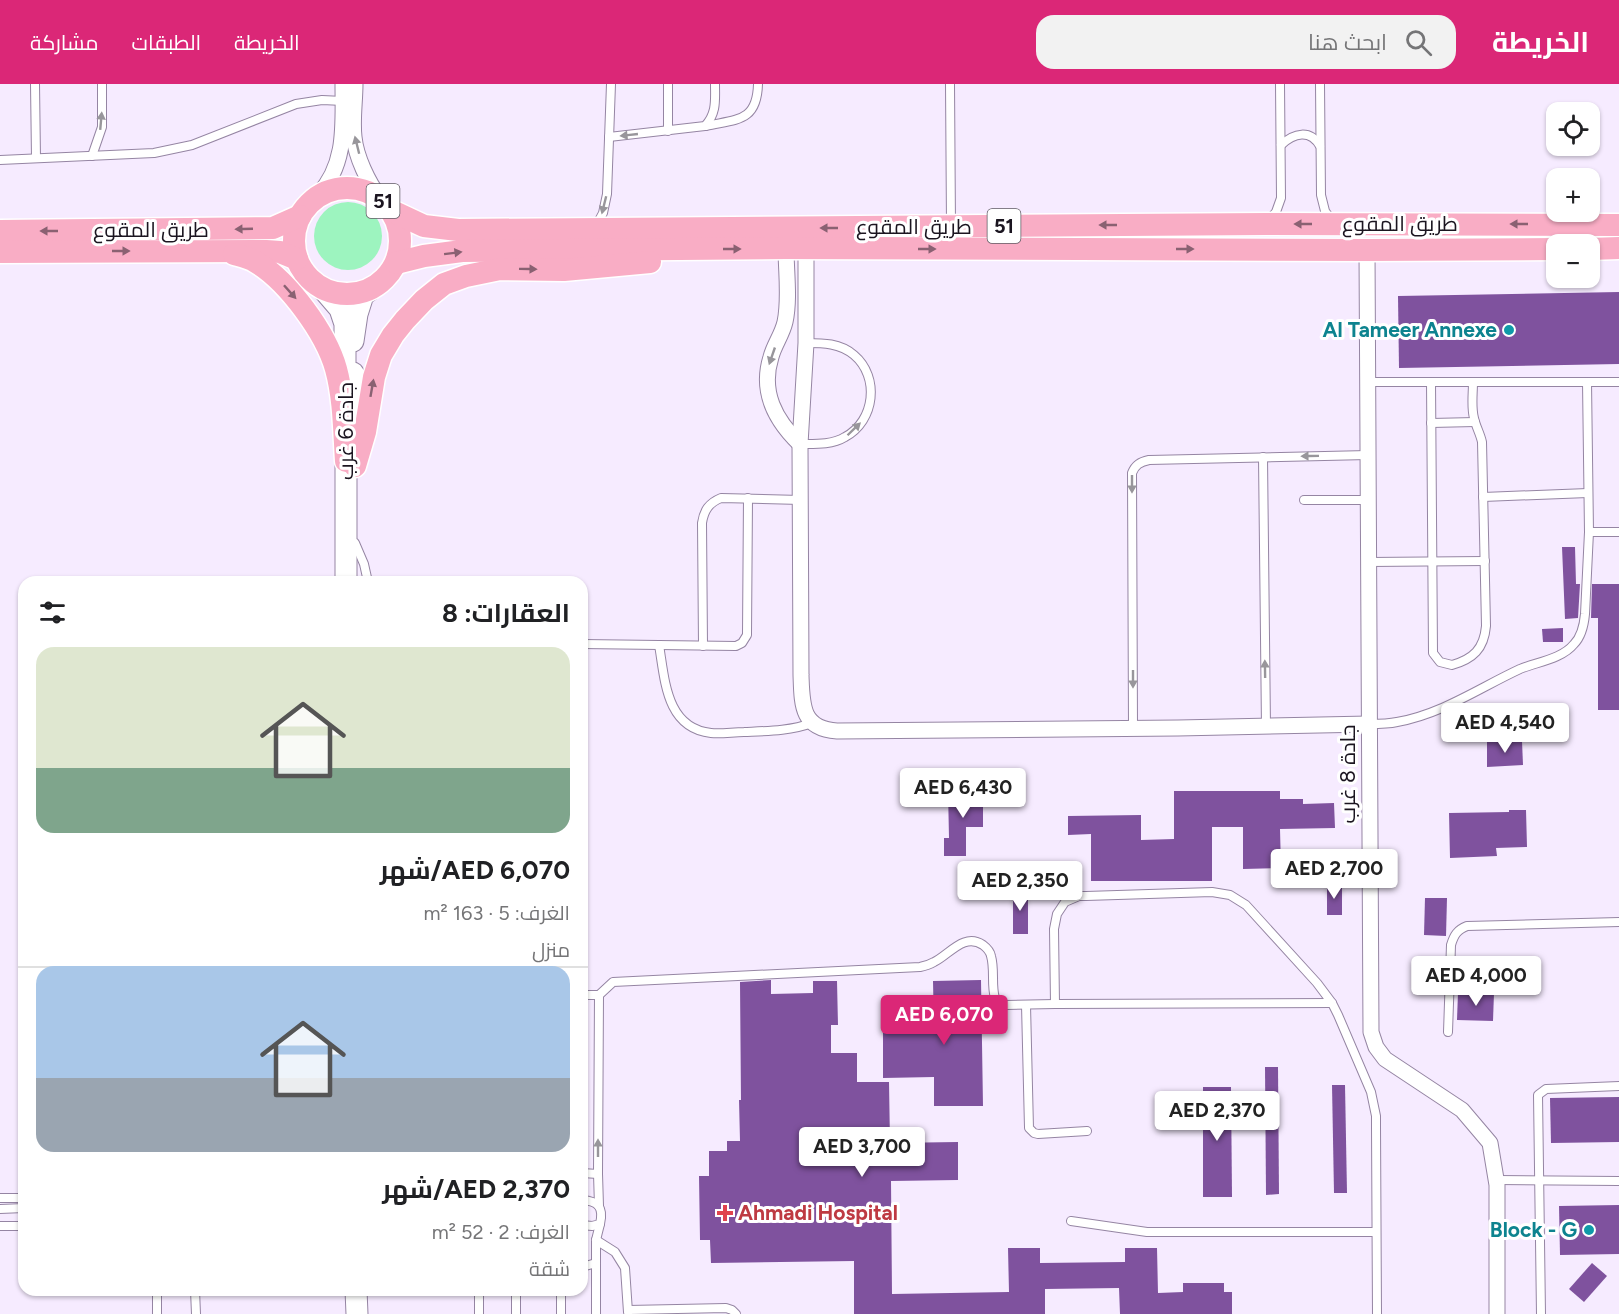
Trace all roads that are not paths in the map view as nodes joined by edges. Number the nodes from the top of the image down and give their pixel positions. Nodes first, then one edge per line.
1 (35, 84) edge
2 (102, 84) edge
3 (343, 84) edge
4 (356, 84) edge
5 (611, 84) edge
6 (668, 84) edge
7 (715, 84) edge
8 (758, 84) edge
9 (950, 84) edge
10 (1280, 84) edge
11 (1320, 84) edge
12 (343, 100) junction
13 (705, 126) junction
14 (668, 131) junction
15 (609, 137) junction
16 (1281, 145) junction
17 (1321, 150) junction
18 (92, 156) junction
19 (36, 158) junction
20 (0, 160) edge
21 (318, 195) junction
22 (386, 205) junction
23 (300, 216) junction
24 (1266, 224) junction
25 (1335, 224) junction
26 (1619, 225) edge
27 (951, 227) junction
28 (594, 230) junction
29 (0, 231) edge
30 (796, 248) junction
31 (1619, 248) edge
32 (690, 249) junction
33 (1546, 249) edge
34 (1600, 249) edge
35 (224, 250) junction
36 (1367, 250) junction
37 (0, 252) edge
38 (297, 259) junction
39 (396, 263) junction
40 (322, 288) junction
41 (371, 289) junction
42 (806, 343) junction
43 (1368, 382) junction
44 (1431, 382) junction
45 (1473, 382) junction
46 (1587, 382) junction
47 (1619, 382) edge
48 (1475, 422) junction
49 (1431, 423) junction
50 (800, 444) junction
51 (1368, 455) junction
52 (1263, 457) junction
53 (351, 463) junction
54 (1588, 493) junction
55 (1483, 496) junction
56 (748, 498) junction
57 (801, 500) junction
58 (1304, 500) dead end
59 (1369, 500) junction
60 (1589, 531) junction
61 (1619, 532) edge
62 (355, 543) junction
63 (1485, 561) junction
64 (1369, 562) junction
65 (1432, 562) junction
66 (346, 576) edge
67 (355, 576) edge
68 (367, 576) edge
69 (588, 644) edge
70 (659, 645) junction
71 (703, 646) junction
72 (812, 723) junction
73 (1369, 724) junction
74 (1266, 727) junction
75 (1133, 728) junction
76 (1619, 921) edge
77 (588, 995) edge
78 (599, 995) junction
79 (1332, 1003) junction
80 (1055, 1004) junction
81 (1026, 1005) junction
82 (1449, 1032) dead end
83 (1619, 1086) edge
84 (1087, 1131) dead end
85 (588, 1173) edge
86 (598, 1174) junction
87 (1497, 1180) junction
88 (1539, 1181) junction
89 (1619, 1181) edge
90 (0, 1198) edge
91 (18, 1198) edge
92 (588, 1201) edge
93 (599, 1206) junction
94 (18, 1208) edge
95 (0, 1209) edge
96 (1071, 1221) dead end
97 (600, 1224) junction
98 (0, 1226) edge
99 (18, 1226) edge
100 (588, 1226) edge
101 (1376, 1232) junction
102 (596, 1240) junction
103 (596, 1263) junction
104 (588, 1266) edge
105 (158, 1296) edge
106 (195, 1296) edge
107 (346, 1296) edge
108 (356, 1296) edge
109 (479, 1296) edge
110 (516, 1296) edge
111 (561, 1310) edge
112 (628, 1312) edge
113 (157, 1314) edge
114 (196, 1314) edge
115 (346, 1314) edge
116 (357, 1314) edge
117 (478, 1314) edge
118 (516, 1314) edge
119 (569, 1314) edge
120 (596, 1314) edge
121 (736, 1314) edge
122 (1377, 1314) edge
123 (1497, 1314) edge
124 (1541, 1314) edge

1 - 19 lane
18 -> 2 lane
3 - 12 street
22 -> 4 street
5 - 15 lane
6 - 14 lane
7 - 13 lane
8 - 13 lane
9 - 27 lane
10 - 16 lane
11 - 17 lane
12 - 18 lane
12 - 21 street
13 - 14 lane
14 -> 15 lane
15 -> 28 lane
16 - 17 lane
16 - 24 lane
17 - 25 lane
18 - 19 lane
19 - 20 lane
21 - 22 main road, 51
21 - 23 main road
22 - 28 main road, طريق المقوع / 51
22 - 39 main road, 51
23 -> 29 main road, طريق المقوع
23 - 38 main road
25 -> 24 main road, طريق المقوع / 51
24 -> 27 main road, طريق المقوع / 51
26 -> 25 main road, طريق المقوع / 51
27 -> 28 main road, طريق المقوع / 51
32 -> 30 main road, طريق المقوع / 51
30 -> 36 main road, طريق المقوع / 51
30 - 42 street
30 -> 50 street
31 - 34 main road
39 -> 32 main road, طريق المقوع / 51
53 -> 32 main road
33 - 36 main road, طريق المقوع / 51
37 -> 35 main road, طريق المقوع
35 - 38 main road, طريق المقوع
35 -> 53 main road
36 - 43 street, جادة 8 غرب
38 - 40 main road
39 - 41 main road
40 - 41 main road
40 - 53 main road, جادة 6 غرب
41 - 53 main road, جادة 6 غرب
42 - 50 street
50 -> 42 lane
43 - 44 lane
43 - 51 street, جادة 8 غرب
44 - 45 lane
44 - 49 lane
45 - 46 lane
45 - 48 lane
46 - 47 lane
46 - 54 lane
48 - 49 lane
48 - 55 lane
49 - 65 lane
50 - 57 street
51 -> 52 lane
51 - 59 street, جادة 8 غرب
74 -> 52 lane
52 -> 75 lane
53 - 62 main road, جادة 6 غرب
53 - 66 main road, جادة 6 غرب
54 - 55 lane
54 - 60 lane
55 - 63 lane
56 - 57 lane
56 - 71 lane
56 - 71 lane
57 - 72 street
58 - 59 lane
59 - 64 street, جادة 8 غرب
60 - 61 lane
60 - 73 lane
62 - 67 main road, جادة 6 غرب
62 - 68 lane
63 - 65 lane
63 - 65 lane
64 - 65 lane
64 - 73 street, جادة 8 غرب
69 - 70 lane
70 - 71 lane
70 - 72 lane
72 - 75 street
73 - 74 street
73 - 87 street, جادة 8 غرب
74 - 75 street
76 - 82 lane
77 - 78 lane
78 - 81 lane
86 -> 78 lane
79 - 80 lane
79 - 80 lane
79 - 101 lane
80 - 81 lane
81 - 84 lane
83 - 88 lane
85 - 86 lane
86 - 93 lane
87 - 88 lane
87 - 123 street, جادة 8 غرب
88 - 89 lane
88 - 124 lane
90 - 91 lane
92 - 93 lane
93 - 97 lane
94 - 95 lane
96 - 101 lane
97 - 100 lane
97 - 102 lane
98 - 99 lane
101 - 122 lane
102 - 103 lane
102 - 112 lane
103 - 104 lane
103 - 120 lane
105 - 113 lane
106 - 114 lane
107 - 115 main road
108 - 116 main road
109 - 117 lane
110 - 118 lane
111 - 119 lane
112 - 121 lane

